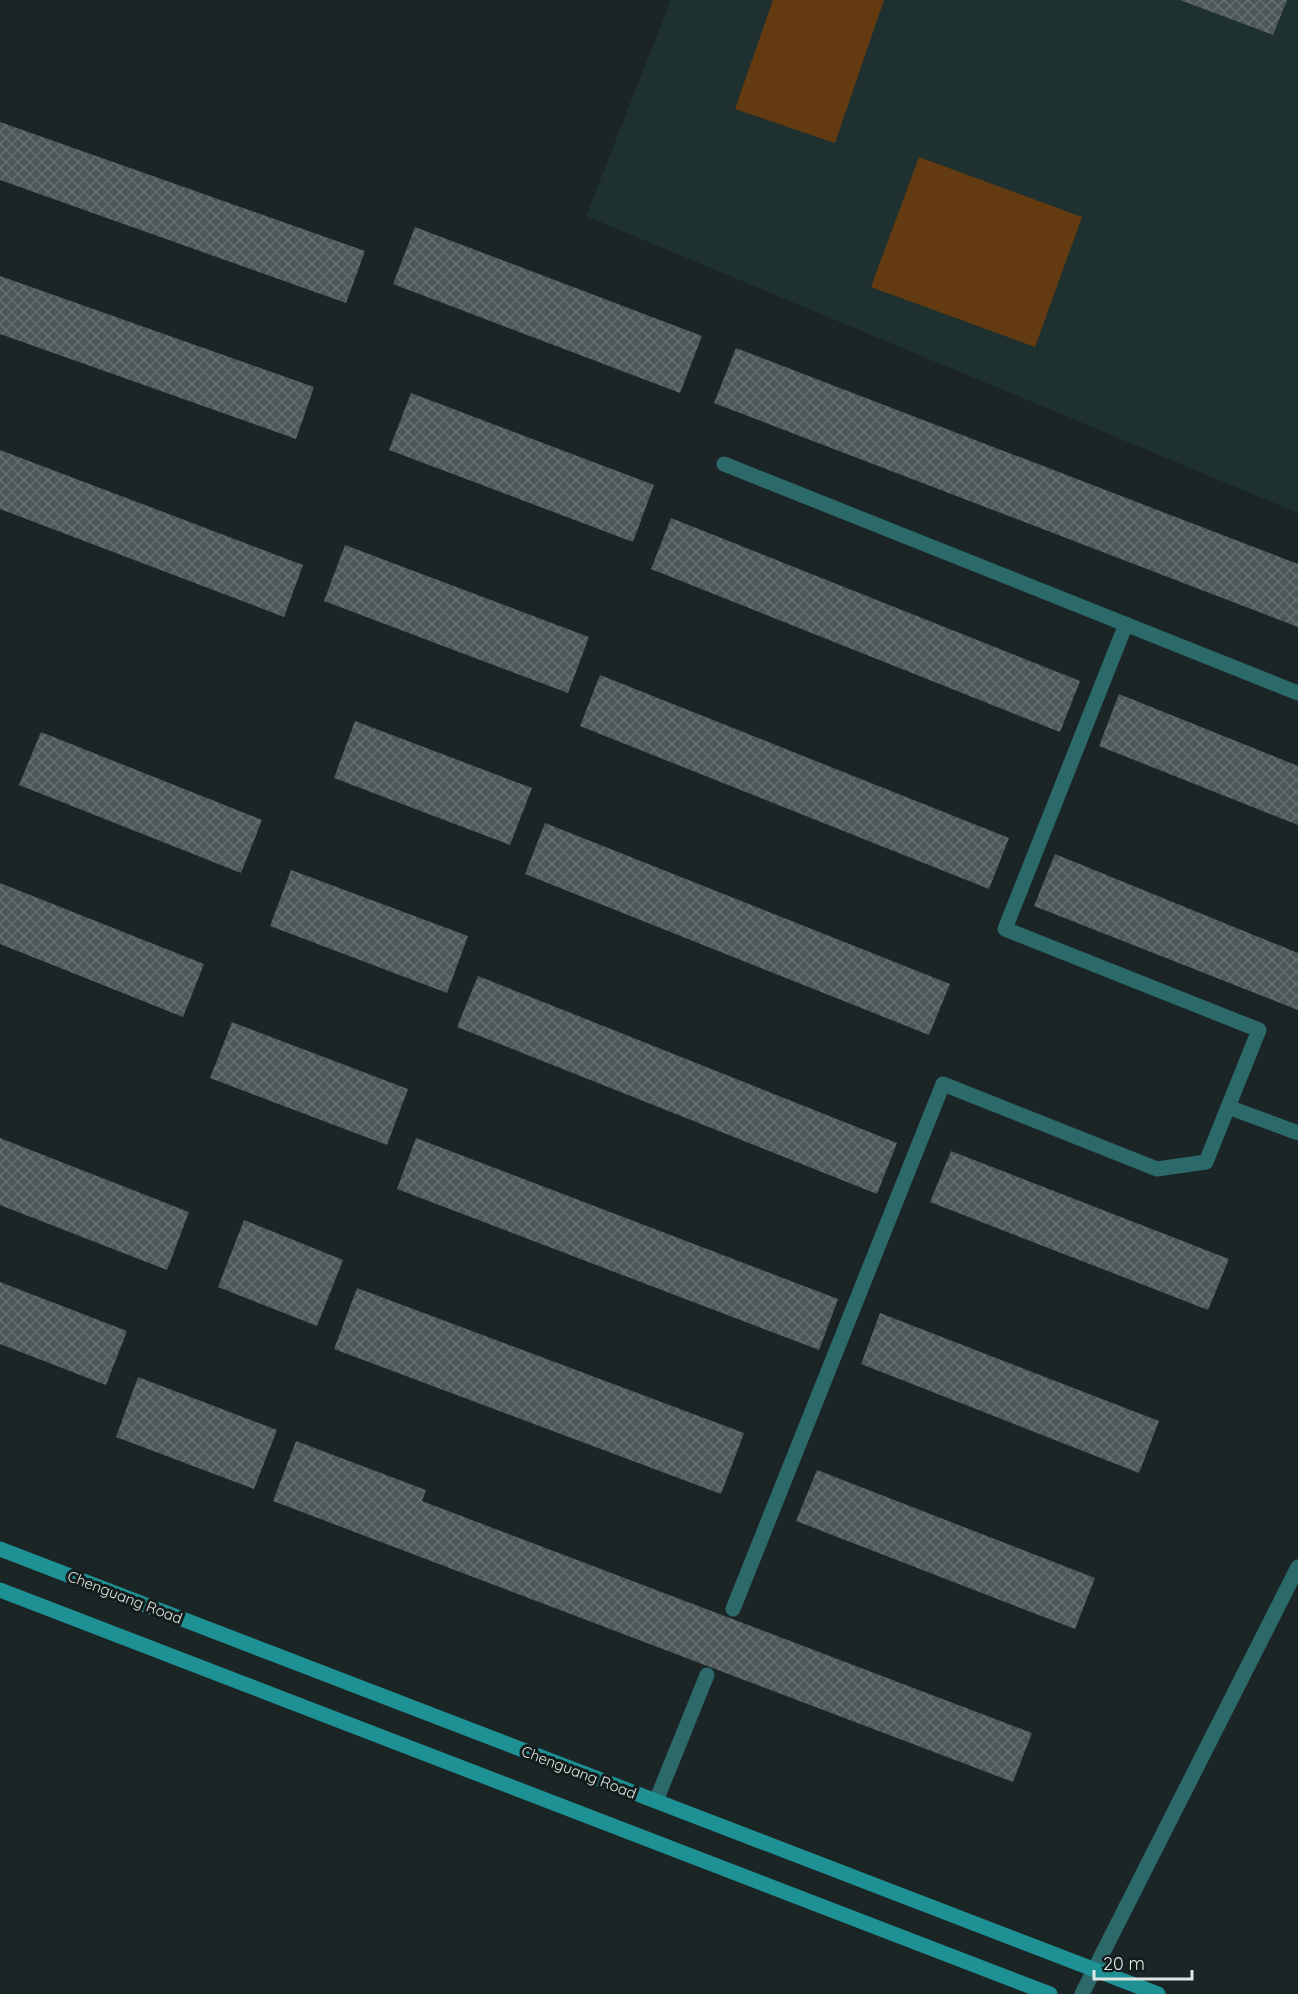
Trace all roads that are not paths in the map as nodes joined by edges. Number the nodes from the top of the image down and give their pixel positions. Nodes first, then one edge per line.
1 (724, 464) dead end
2 (1126, 624) junction
3 (1298, 693) edge
4 (1228, 1107) junction
5 (1298, 1134) edge
6 (0, 1549) edge
7 (1298, 1567) edge
8 (0, 1590) edge
9 (733, 1609) dead end
10 (707, 1675) dead end
11 (656, 1801) junction
12 (1094, 1970) junction
13 (1050, 1994) edge
14 (1082, 1994) edge
15 (1158, 1994) edge

1 - 2 street
2 - 3 street
2 - 4 street
4 - 5 street
4 - 9 street
6 - 11 main road, Chenguang Road
7 - 12 street
8 - 13 main road
10 - 11 street
11 - 12 main road, Chenguang Road
12 - 14 street
12 - 15 main road, Chenguang Road

